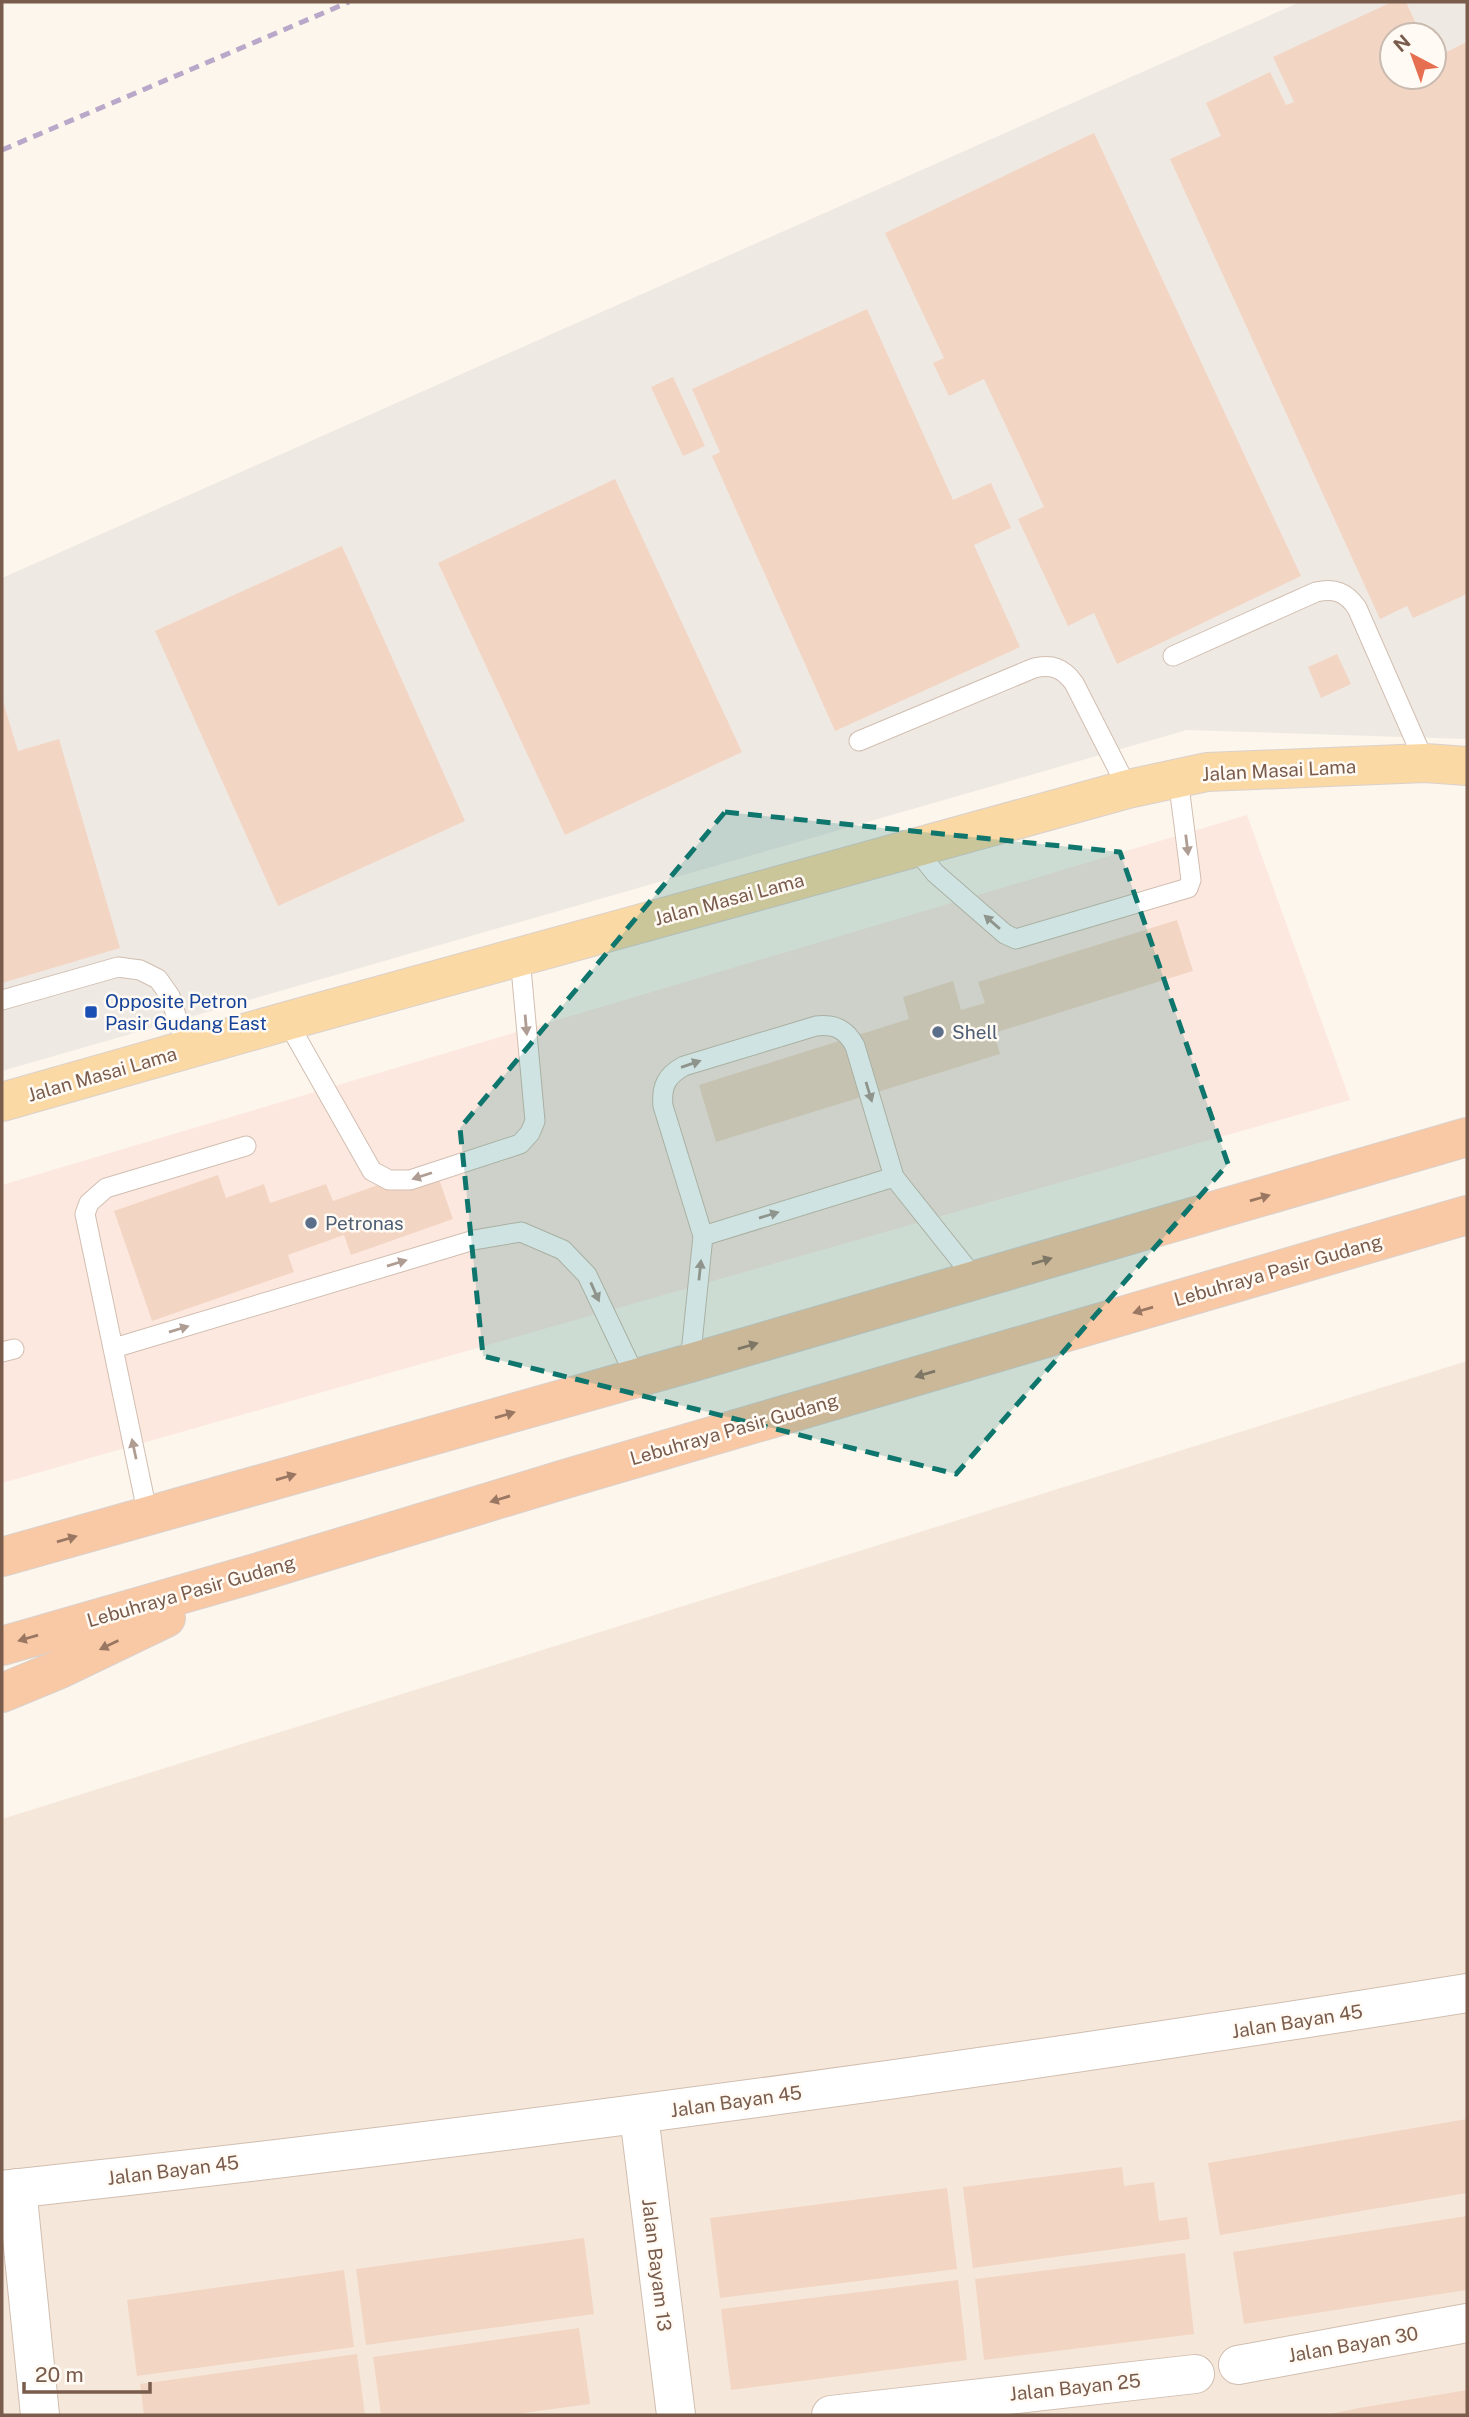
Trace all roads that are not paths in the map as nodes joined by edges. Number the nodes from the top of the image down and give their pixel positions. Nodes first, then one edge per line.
1 (1173, 656) dead end
2 (859, 741) dead end
3 (1424, 763) junction
4 (1467, 766) edge
5 (1178, 778) junction
6 (1128, 789) junction
7 (915, 848) junction
8 (520, 957) junction
9 (2, 1000) edge
10 (287, 1021) junction
11 (187, 1050) junction
12 (2, 1102) edge
13 (1467, 1138) edge
14 (246, 1146) dead end
15 (894, 1177) junction
16 (1467, 1215) edge
17 (703, 1236) junction
18 (976, 1280) junction
19 (114, 1348) junction
20 (690, 1363) junction
21 (636, 1378) junction
22 (148, 1516) junction
23 (2, 1558) edge
24 (259, 1572) junction
25 (2, 1646) edge
26 (2, 1693) edge
27 (1467, 1993) edge
28 (639, 2115) junction
29 (10, 2189) edge
30 (1467, 2323) edge
31 (1238, 2365) dead end
32 (1195, 2374) dead end
33 (40, 2415) edge
34 (676, 2415) edge
35 (831, 2415) edge

1 - 3 lane
2 - 6 lane
3 - 4 main road, Jalan Masai Lama
3 - 5 main road, Jalan Masai Lama
5 - 6 main road, Jalan Masai Lama
5 -> 7 lane
6 - 7 main road, Jalan Masai Lama
7 - 8 main road, Jalan Masai Lama
8 - 10 main road, Jalan Masai Lama
8 -> 10 lane
9 - 11 lane
10 - 11 main road, Jalan Masai Lama
11 - 12 main road, Jalan Masai Lama
18 -> 13 highway
14 - 19 lane
17 -> 15 lane
17 -> 15 lane
15 - 18 lane
16 -> 24 highway, Lebuhraya Pasir Gudang
20 -> 17 lane
20 -> 18 highway
19 -> 21 lane
22 -> 19 lane
20 - 21 highway
22 -> 21 highway
23 -> 22 highway
24 -> 25 highway, Lebuhraya Pasir Gudang
24 -> 26 highway
27 - 28 street, Jalan Bayan 45
28 - 29 street, Jalan Bayan 45
28 - 34 street, Jalan Bayam 13
29 - 33 street
30 - 31 street, Jalan Bayan 30
32 - 35 street, Jalan Bayan 25

